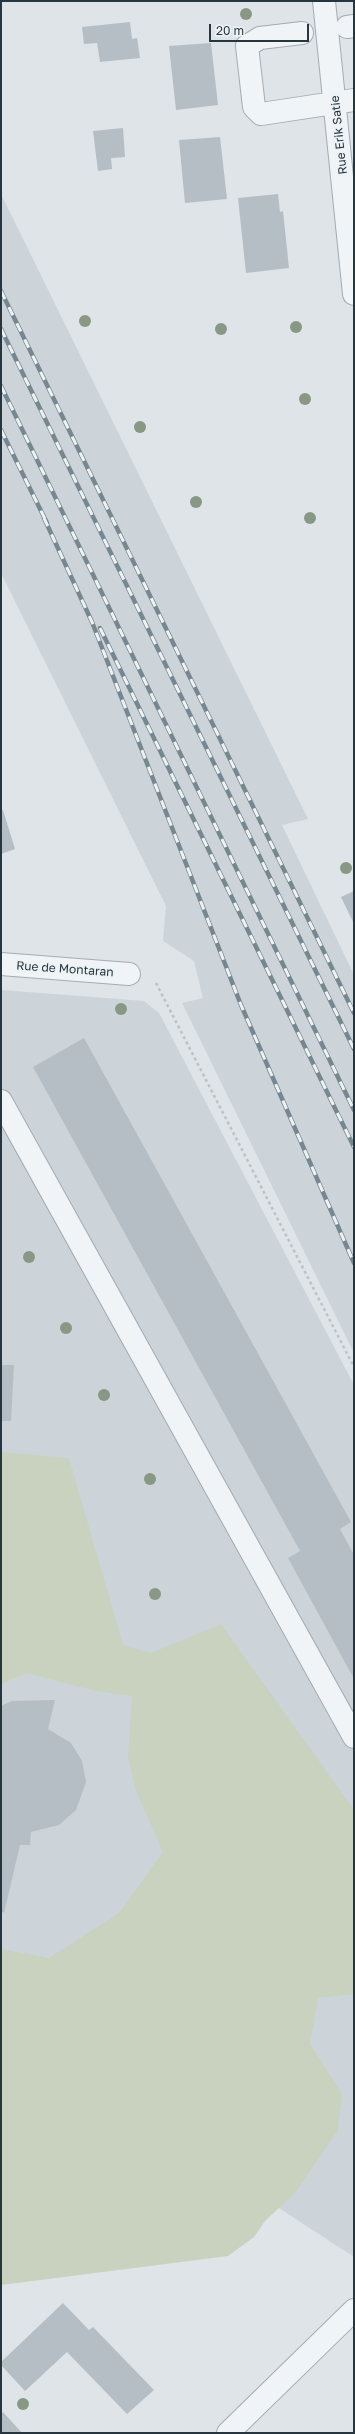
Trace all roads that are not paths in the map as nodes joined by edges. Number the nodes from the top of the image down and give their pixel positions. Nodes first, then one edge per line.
1 (324, 1) edge
2 (302, 32) dead end
3 (345, 101) edge
4 (354, 294) edge
5 (1, 964) edge
6 (129, 974) dead end
7 (1, 1101) edge
8 (354, 1737) edge
9 (354, 2310) edge
10 (228, 2433) edge

1 - 3 street, Rue Erik Satie
2 - 3 street
3 - 4 street, Rue Erik Satie
5 - 6 street, Rue de Montaran
7 - 8 street
9 - 10 street

